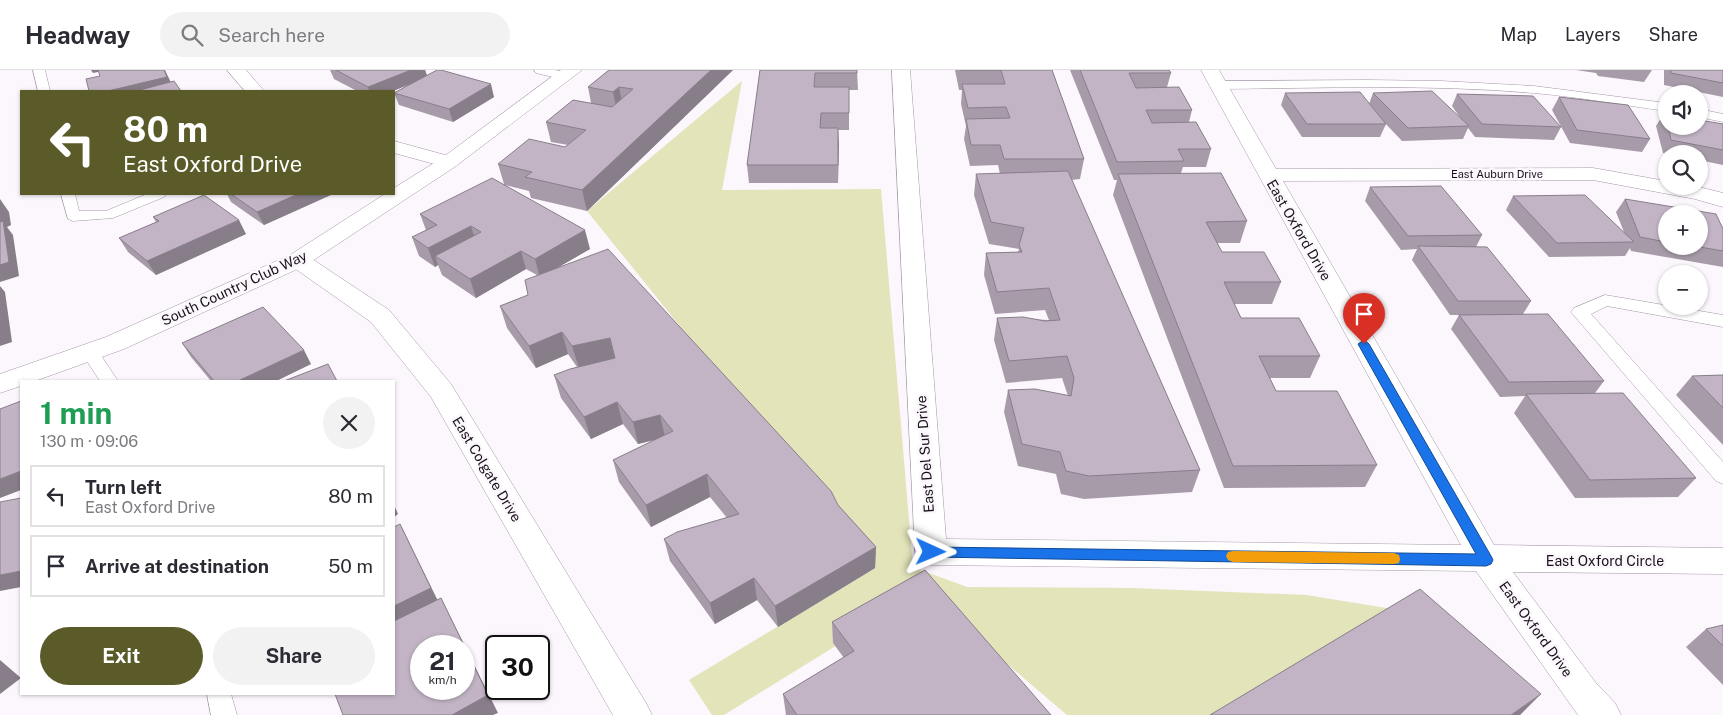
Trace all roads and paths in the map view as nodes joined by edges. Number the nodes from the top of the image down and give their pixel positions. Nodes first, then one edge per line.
1 (39, 70) edge
2 (236, 70) edge
3 (540, 70) edge
4 (901, 70) edge
5 (569, 73) edge
6 (1214, 78) edge
7 (44, 90) edge
8 (254, 90) edge
9 (1658, 106) edge
10 (1708, 115) edge
11 (1723, 118) edge
12 (395, 147) edge
13 (449, 162) junction
14 (1268, 175) junction
15 (68, 195) edge
16 (157, 195) edge
17 (1723, 200) edge
18 (298, 260) junction
19 (1723, 321) edge
20 (90, 352) junction
21 (109, 380) edge
22 (0, 384) edge
23 (1723, 476) edge
24 (1486, 560) junction
25 (1723, 562) edge
26 (218, 695) edge
27 (224, 715) edge
28 (633, 715) edge
29 (1602, 715) edge

1 - 7 lane
2 - 8 street
3 - 5 lane
4 - 24 street, East Del Sur Drive
5 - 13 street, South Country Club Way
6 - 9 lane
6 - 14 street, East Oxford Drive
10 - 11 lane
12 - 13 street
13 - 18 street, South Country Club Way
14 - 17 street, East Auburn Drive
14 - 24 street, East Oxford Drive
15 - 16 lane
18 - 20 street, South Country Club Way
18 - 28 street, East Colgate Drive
19 - 23 lane
20 - 21 lane
20 - 22 street, South Country Club Way
24 - 25 street, East Oxford Circle
24 - 29 street, East Oxford Drive
26 - 27 lane

